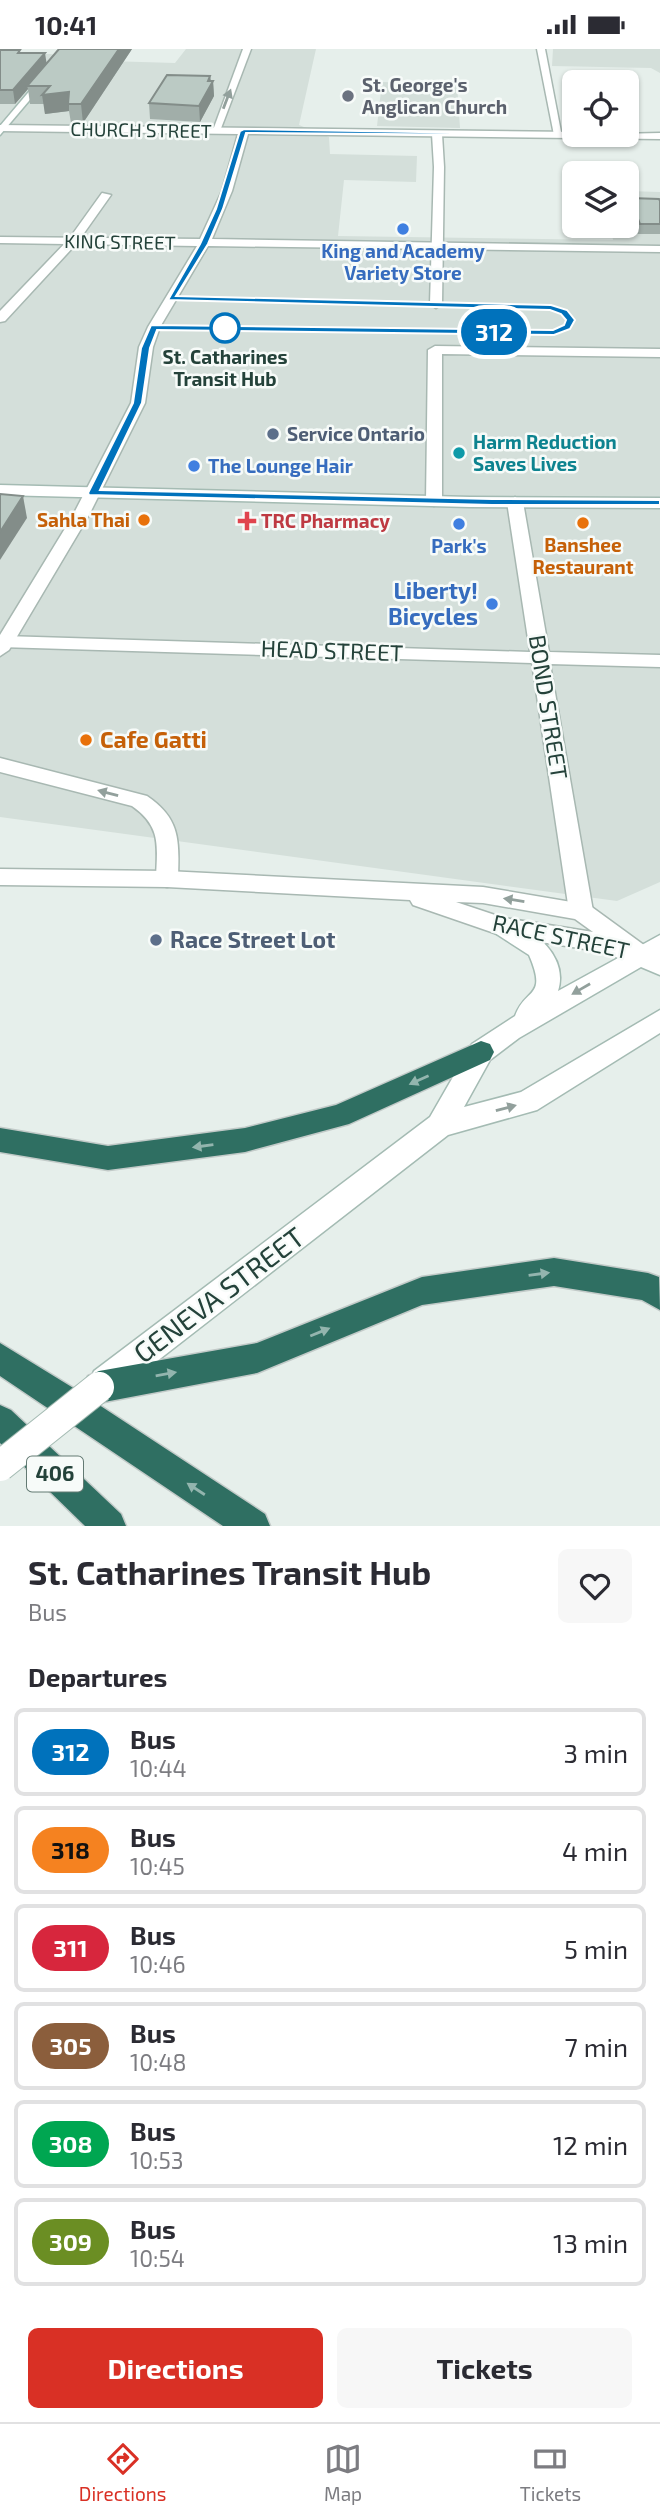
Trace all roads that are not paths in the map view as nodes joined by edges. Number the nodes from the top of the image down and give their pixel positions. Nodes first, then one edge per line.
1 (247, 49) edge
2 (541, 49) edge
3 (66, 53) edge
4 (50, 57) edge
5 (2, 129) edge
6 (215, 131) junction
7 (244, 131) junction
8 (437, 134) junction
9 (559, 135) junction
10 (660, 136) edge
11 (106, 195) dead end
12 (0, 240) edge
13 (73, 241) junction
14 (204, 244) junction
15 (436, 246) junction
16 (660, 249) edge
17 (436, 304) dead end
18 (0, 318) edge
19 (660, 353) edge
20 (0, 490) edge
21 (93, 493) junction
22 (434, 501) junction
23 (515, 502) junction
24 (660, 503) edge
25 (2, 646) edge
26 (540, 657) junction
27 (660, 661) edge
28 (0, 765) edge
29 (0, 877) edge
30 (166, 879) junction
31 (399, 891) junction
32 (581, 911) junction
33 (503, 927) junction
34 (653, 955) edge
35 (660, 1020) edge
36 (510, 1031) junction
37 (481, 1052) junction
38 (440, 1125) junction
39 (0, 1140) edge
40 (660, 1296) edge
41 (0, 1358) edge
42 (99, 1387) junction
43 (0, 1421) edge
44 (0, 1466) edge
45 (109, 1526) edge
46 (253, 1526) edge

6 -> 1 street
2 - 9 street
3 - 4 street
3 - 5 street
5 - 6 street, CHURCH STREET
6 - 7 street, CHURCH STREET
7 - 8 street, CHURCH STREET
7 - 14 street
8 - 9 street, CHURCH STREET
8 - 15 street
9 - 10 street, CHURCH STREET
11 - 13 street
12 - 13 street, KING STREET
13 - 14 street, KING STREET
13 - 18 street
14 - 15 street, KING STREET
14 - 21 street
15 - 16 street, KING STREET
15 - 17 street
19 - 22 street
20 - 21 street
21 - 22 street
21 - 25 street
22 - 23 street
23 - 24 street
23 - 26 street, BOND STREET
25 - 26 street, HEAD STREET
26 - 27 street, HEAD STREET
26 - 32 street, BOND STREET
30 -> 28 street
29 - 30 street, RACE STREET
30 - 31 street, RACE STREET
32 -> 31 street, RACE STREET
31 - 33 street, RACE STREET
32 - 34 street, RACE STREET
33 - 34 street, RACE STREET
33 - 36 street
34 -> 36 street, GENEVA STREET
38 -> 35 street, GENEVA STREET
36 - 37 street, GENEVA STREET
37 - 38 street, GENEVA STREET
37 -> 39 highway
38 - 42 street, GENEVA STREET
42 -> 40 highway
46 -> 41 highway
42 - 44 street, GENEVA STREET, bridge
43 - 45 highway, 406

